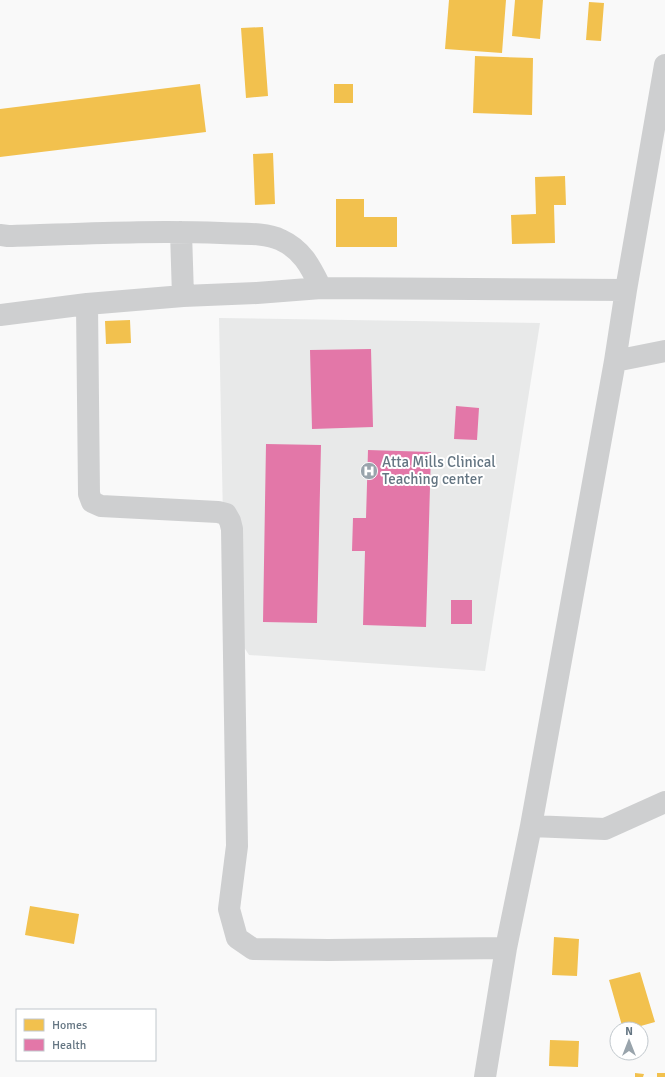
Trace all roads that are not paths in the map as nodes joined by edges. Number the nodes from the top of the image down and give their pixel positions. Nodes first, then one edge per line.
1 (665, 65) edge
2 (181, 232) junction
3 (0, 235) edge
4 (321, 288) junction
5 (626, 290) junction
6 (183, 296) junction
7 (87, 304) junction
8 (0, 315) edge
9 (665, 351) edge
10 (615, 361) junction
11 (665, 802) edge
12 (531, 826) junction
13 (506, 948) junction
14 (486, 1077) edge

1 - 5 street
2 - 3 street
2 - 4 street
2 - 6 street
4 - 5 street
4 - 6 street
5 - 10 street
6 - 7 street
7 - 8 street
7 - 13 street
9 - 10 street
10 - 12 street
11 - 12 street
12 - 13 street
13 - 14 street

